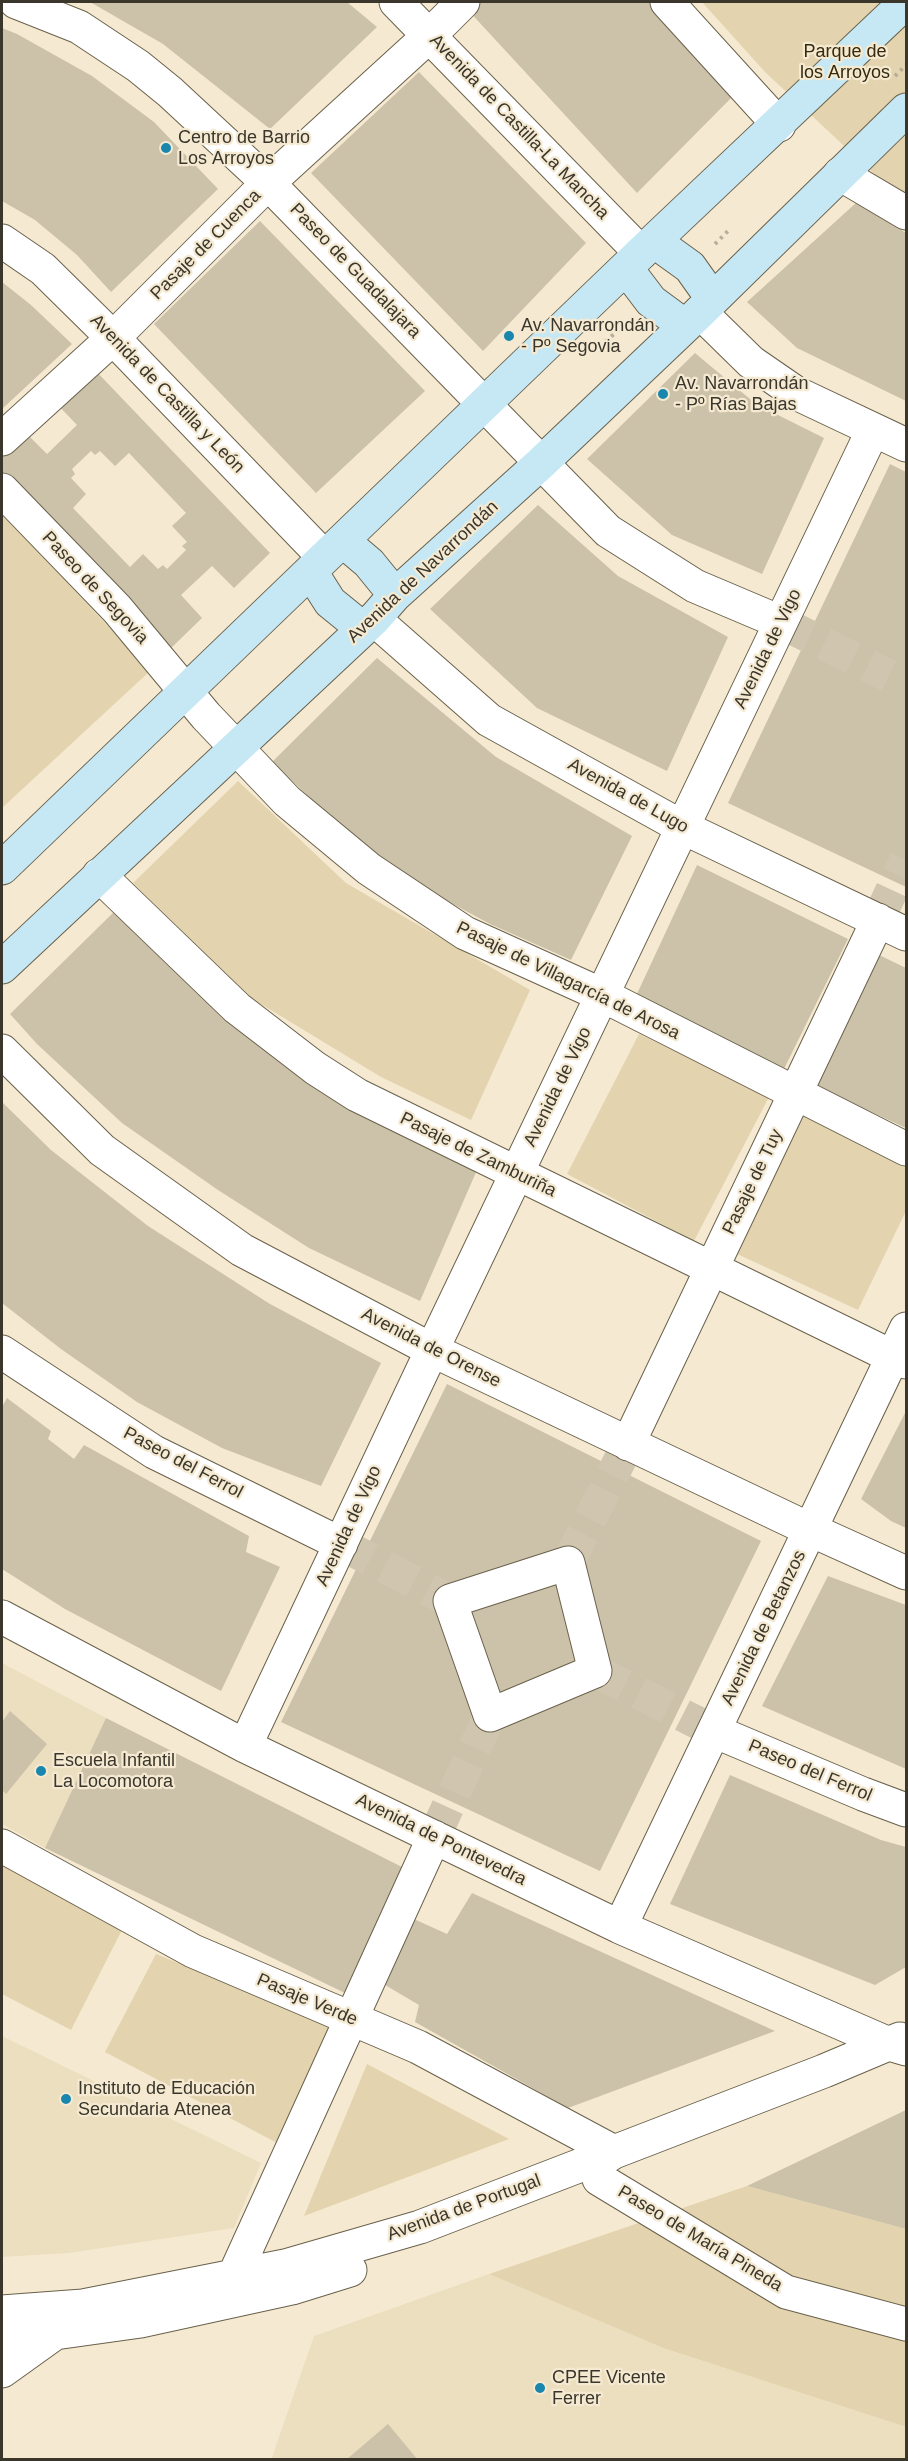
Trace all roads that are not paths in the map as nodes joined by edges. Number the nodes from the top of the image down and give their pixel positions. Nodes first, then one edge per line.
1 (16, 2) edge
2 (396, 2) edge
3 (463, 2) edge
4 (667, 2) edge
5 (906, 2) edge
6 (430, 35) junction
7 (906, 110) edge
8 (779, 125) junction
9 (840, 174) junction
10 (268, 183) junction
11 (906, 213) edge
12 (2, 241) edge
13 (640, 254) junction
14 (699, 312) junction
15 (113, 338) junction
16 (484, 405) junction
17 (873, 430) junction
18 (2, 439) edge
19 (906, 445) edge
20 (540, 464) junction
21 (2, 490) edge
22 (326, 557) junction
23 (377, 614) junction
24 (780, 622) junction
25 (184, 691) junction
26 (234, 747) junction
27 (682, 827) junction
28 (2, 868) edge
29 (99, 875) junction
30 (892, 927) edge
31 (2, 966) edge
32 (602, 995) junction
33 (2, 1051) edge
34 (795, 1093) junction
35 (906, 1149) edge
36 (517, 1174) junction
37 (711, 1269) junction
38 (432, 1350) junction
39 (902, 1350) edge
40 (2, 1352) edge
41 (628, 1443) junction
42 (811, 1530) junction
43 (341, 1544) junction
44 (906, 1573) edge
45 (2, 1617) edge
46 (595, 1671) joint
47 (714, 1731) junction
48 (245, 1746) junction
49 (906, 1810) edge
50 (434, 1837) junction
51 (2, 1846) edge
52 (620, 1927) junction
53 (352, 2019) junction
54 (902, 2047) edge
55 (607, 2166) junction
56 (234, 2276) junction
57 (2, 2312) edge
58 (906, 2324) edge
59 (55, 2333) junction
60 (2, 2335) edge
61 (2, 2371) edge

1 - 10 street, Paseo de Guadalajara
2 - 6 street, Avenida de Castilla-La Mancha
3 - 6 street, Pasaje de Cuenca
4 - 8 street
5 - 8 street
6 - 10 street, Pasaje de Cuenca
6 - 13 street, Avenida de Castilla-La Mancha
7 - 9 street, Avenida de Navarrondán
8 - 13 street
9 - 11 street
9 - 14 street, Avenida de Navarrondán
10 - 15 street, Pasaje de Cuenca
10 - 16 street, Paseo de Guadalajara
12 - 15 street, Avenida de Castilla y León
13 - 14 street
13 - 14 street
13 - 16 street
14 - 17 street
14 - 20 street, Avenida de Navarrondán
15 - 18 street, Pasaje de Cuenca
15 - 22 street, Avenida de Castilla y León
16 - 20 street, Paseo de Guadalajara
16 - 22 street
17 - 19 street
17 - 24 street, Avenida de Vigo
20 - 23 street, Avenida de Navarrondán
20 - 24 street, Paseo de Guadalajara
21 - 25 street, Paseo de Segovia
22 - 23 street
22 - 23 street
22 - 25 street
23 - 26 street, Avenida de Navarrondán
23 - 27 street, Avenida de Lugo
24 - 27 street, Avenida de Vigo
25 - 26 street, Pasaje de Villagarcía de Arosa
25 - 28 street
26 - 29 street, Avenida de Navarrondán
26 - 32 street, Pasaje de Villagarcía de Arosa
27 - 30 street, Avenida de Lugo
27 - 32 street, Avenida de Vigo
29 - 31 street, Avenida de Navarrondán
29 - 36 street, Pasaje de Zamburiña
30 - 34 street, Pasaje de Tuy
32 - 34 street, Pasaje de Villagarcía de Arosa
32 - 36 street, Avenida de Vigo
33 - 38 street, Avenida de Orense
34 - 35 street, Pasaje de Villagarcía de Arosa
34 - 37 street, Pasaje de Tuy
36 - 37 street, Pasaje de Zamburiña
36 - 38 street, Avenida de Vigo
37 - 39 street, Pasaje de Zamburiña
37 - 41 street, Pasaje de Tuy
38 - 41 street, Avenida de Orense
38 - 43 street, Avenida de Vigo
39 - 42 street, Avenida de Betanzos
40 - 43 street, Paseo del Ferrol
41 - 42 street, Avenida de Orense
42 - 44 street, Avenida de Orense
42 - 47 street, Avenida de Betanzos
43 - 48 street, Avenida de Vigo
45 - 48 street, Avenida de Pontevedra
46 - 46 street
47 - 49 street, Paseo del Ferrol
47 - 52 street, Avenida de Betanzos
48 - 50 street, Avenida de Pontevedra
50 - 52 street, Avenida de Pontevedra
50 - 53 street
51 - 53 street, Pasaje Verde
52 - 54 street, Avenida de Pontevedra
53 - 55 street, Pasaje Verde
53 - 56 street
54 - 55 street, Avenida de Portugal
55 - 56 street, Avenida de Portugal
55 - 58 street, Paseo de María Pineda
55 - 59 street, Avenida de Portugal
56 - 57 street, Avenida de Portugal
59 - 60 street, Avenida de Portugal
59 - 61 street, Avenida de Portugal

